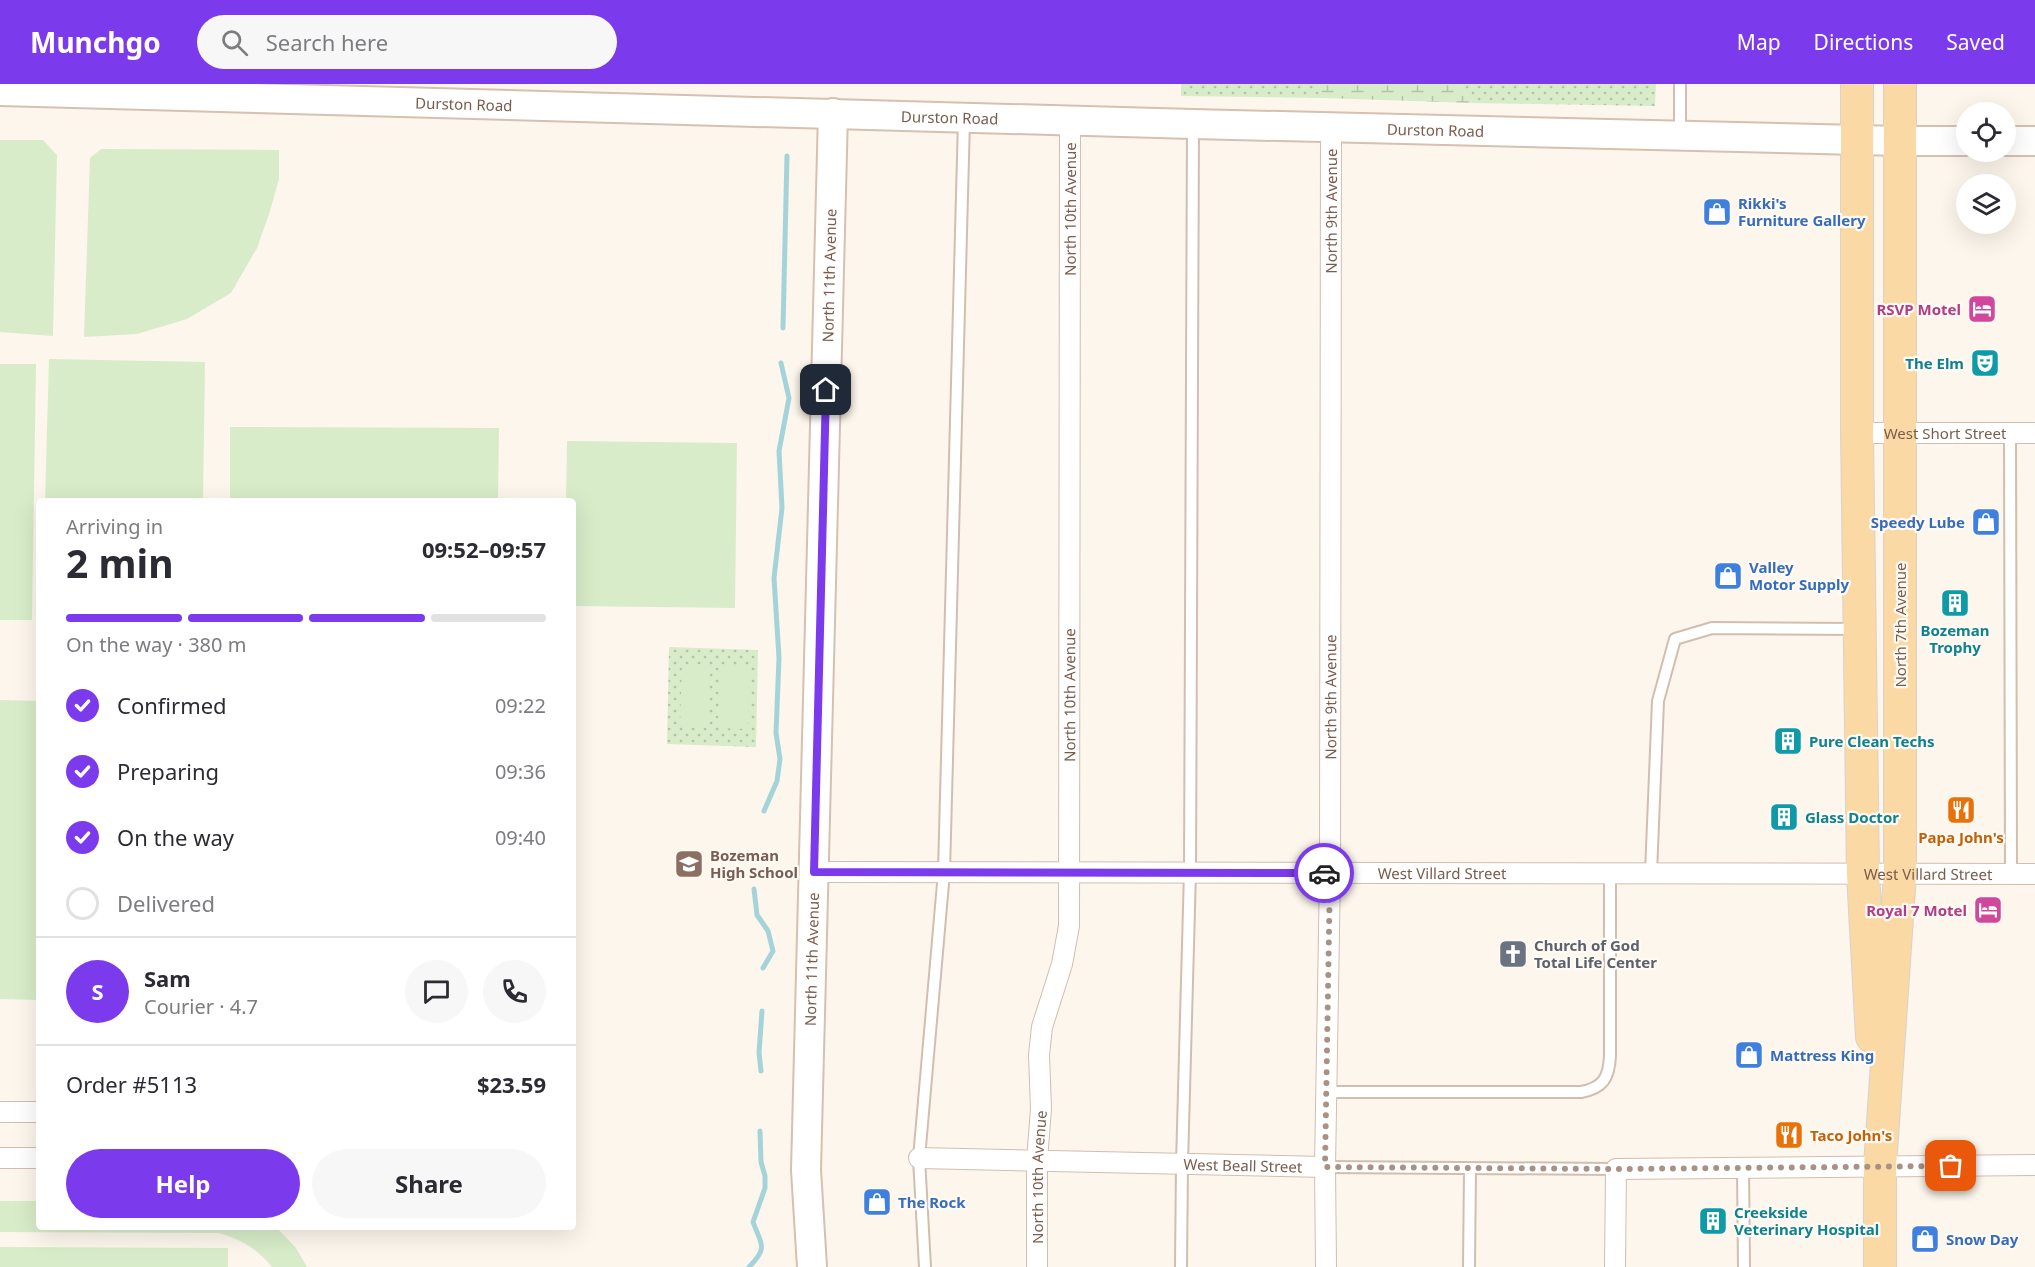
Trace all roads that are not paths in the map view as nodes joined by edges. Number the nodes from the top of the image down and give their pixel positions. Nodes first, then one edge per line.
1 (1680, 84) edge
2 (1857, 84) edge
3 (1900, 84) edge
4 (35, 88) edge
5 (98, 89) edge
6 (0, 91) edge
7 (833, 113) junction
8 (964, 117) junction
9 (1070, 120) junction
10 (1193, 124) junction
11 (1331, 127) junction
12 (1680, 136) junction
13 (1857, 140) junction
14 (1900, 141) junction
15 (1956, 141) edge
16 (2016, 141) edge
17 (2035, 141) edge
18 (1857, 433) junction
19 (1900, 433) junction
20 (2010, 433) junction
21 (2035, 433) edge
22 (1860, 629) junction
23 (814, 872) junction
24 (944, 872) junction
25 (1071, 872) junction
26 (1190, 872) junction
27 (1330, 873) junction
28 (1610, 873) junction
29 (1651, 873) junction
30 (1863, 874) junction
31 (1900, 874) junction
32 (2011, 874) junction
33 (2035, 874) edge
34 (1328, 1092) junction
35 (0, 1112) edge
36 (36, 1112) edge
37 (0, 1158) edge
38 (36, 1158) edge
39 (919, 1158) junction
40 (1037, 1161) junction
41 (1182, 1164) junction
42 (2035, 1165) edge
43 (1880, 1166) junction
44 (1325, 1167) junction
45 (1743, 1168) junction
46 (1470, 1169) junction
47 (1616, 1169) junction
48 (812, 1267) edge
49 (925, 1267) edge
50 (1037, 1267) edge
51 (1181, 1267) edge
52 (1326, 1267) edge
53 (1469, 1267) edge
54 (1615, 1267) edge
55 (1744, 1267) edge
56 (1880, 1267) edge

1 - 12 lane
2 - 13 main road, North 7th Avenue
3 - 14 main road, North 7th Avenue
4 - 5 main road, Durston Road
4 - 6 main road, Durston Road
5 - 7 main road, Durston Road
7 - 8 main road, Durston Road
7 - 23 main road, North 11th Avenue
8 - 9 main road, Durston Road
8 - 24 lane
9 - 10 main road, Durston Road
9 - 25 street, North 10th Avenue
10 - 11 main road, Durston Road
10 - 26 lane
11 - 12 main road, Durston Road
11 - 27 street, North 9th Avenue
12 - 13 main road, Durston Road
13 - 14 main road, Durston Road
13 - 18 main road, North 7th Avenue
14 - 15 main road, Durston Road
14 - 19 main road, North 7th Avenue
16 - 17 main road
18 - 19 street, West Short Street
18 - 22 main road, North 7th Avenue
19 - 20 street, West Short Street
19 - 31 main road, North 7th Avenue
20 - 21 street, West Short Street
20 - 32 lane
22 - 29 lane
22 - 30 main road, North 7th Avenue
23 - 24 street, West Villard Street
23 - 48 main road, North 11th Avenue
24 - 25 street, West Villard Street
24 - 39 lane
25 - 26 street, West Villard Street
25 - 40 street, North 10th Avenue
26 - 27 street, West Villard Street
26 - 41 lane
27 - 28 street, West Villard Street
27 - 34 street, North 9th Avenue
28 - 29 street, West Villard Street
28 - 34 lane
29 - 30 street, West Villard Street
30 - 31 street, West Villard Street
30 - 43 main road, North 7th Avenue
31 - 32 street, West Villard Street
31 - 43 main road, North 7th Avenue
32 - 33 street, West Villard Street
34 - 44 street, North 9th Avenue
35 - 36 street
37 - 38 street
39 - 40 street, West Beall Street
39 - 49 lane
40 - 41 street, West Beall Street
40 - 50 street, North 10th Avenue
41 - 44 street, West Beall Street
41 - 51 lane
42 - 43 street, West Beall Street
43 - 45 street, West Beall Street
43 - 56 main road, North 7th Avenue
44 - 46 lane, West Beall Street
44 - 52 street, North 9th Avenue
45 - 47 street, West Beall Street
45 - 55 lane
46 - 47 lane, West Beall Street
46 - 53 lane
47 - 54 street

